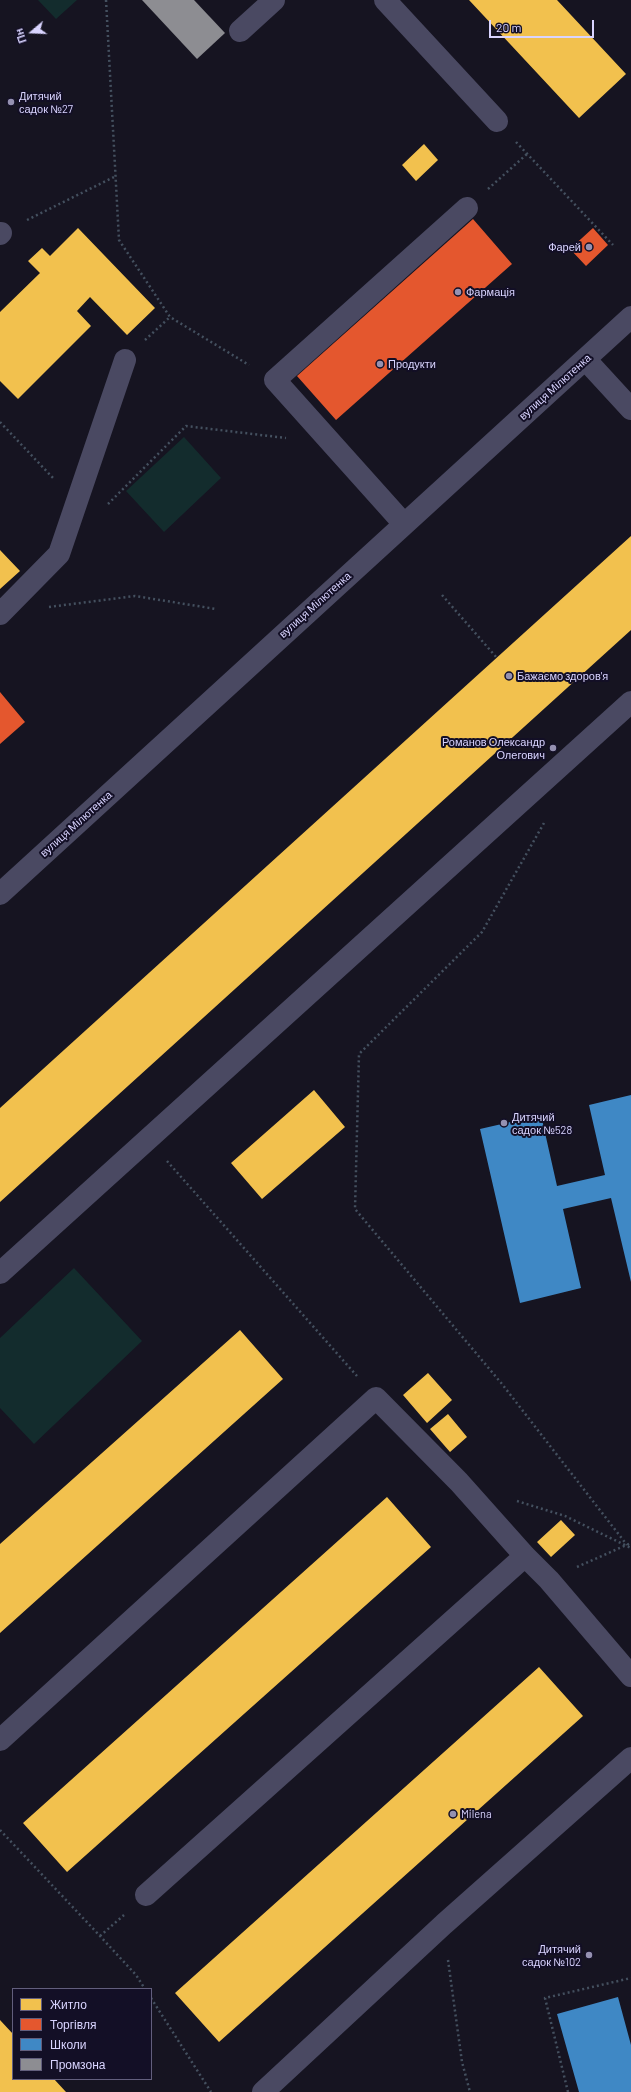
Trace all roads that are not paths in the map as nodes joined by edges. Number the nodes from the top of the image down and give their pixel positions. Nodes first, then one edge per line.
1 (274, 0) edge
2 (385, 0) edge
3 (240, 31) dead end
4 (497, 121) road end
5 (467, 208) road end
6 (631, 317) edge
7 (585, 359) junction
8 (125, 360) dead end
9 (631, 409) edge
10 (404, 524) junction
11 (0, 614) edge
12 (631, 702) edge
13 (1, 891) edge
14 (0, 1273) edge
15 (525, 1556) junction
16 (631, 1676) edge
17 (0, 1740) edge
18 (631, 1758) edge
19 (146, 1895) dead end
20 (263, 2092) edge

1 - 3 street
2 - 4 street
5 - 10 street
6 - 7 street, вулиця Мілютенка
7 - 9 street
7 - 10 street, вулиця Мілютенка
8 - 11 street
10 - 13 street, вулиця Мілютенка
12 - 14 street
15 - 16 street
15 - 17 street
15 - 19 street
18 - 20 street

